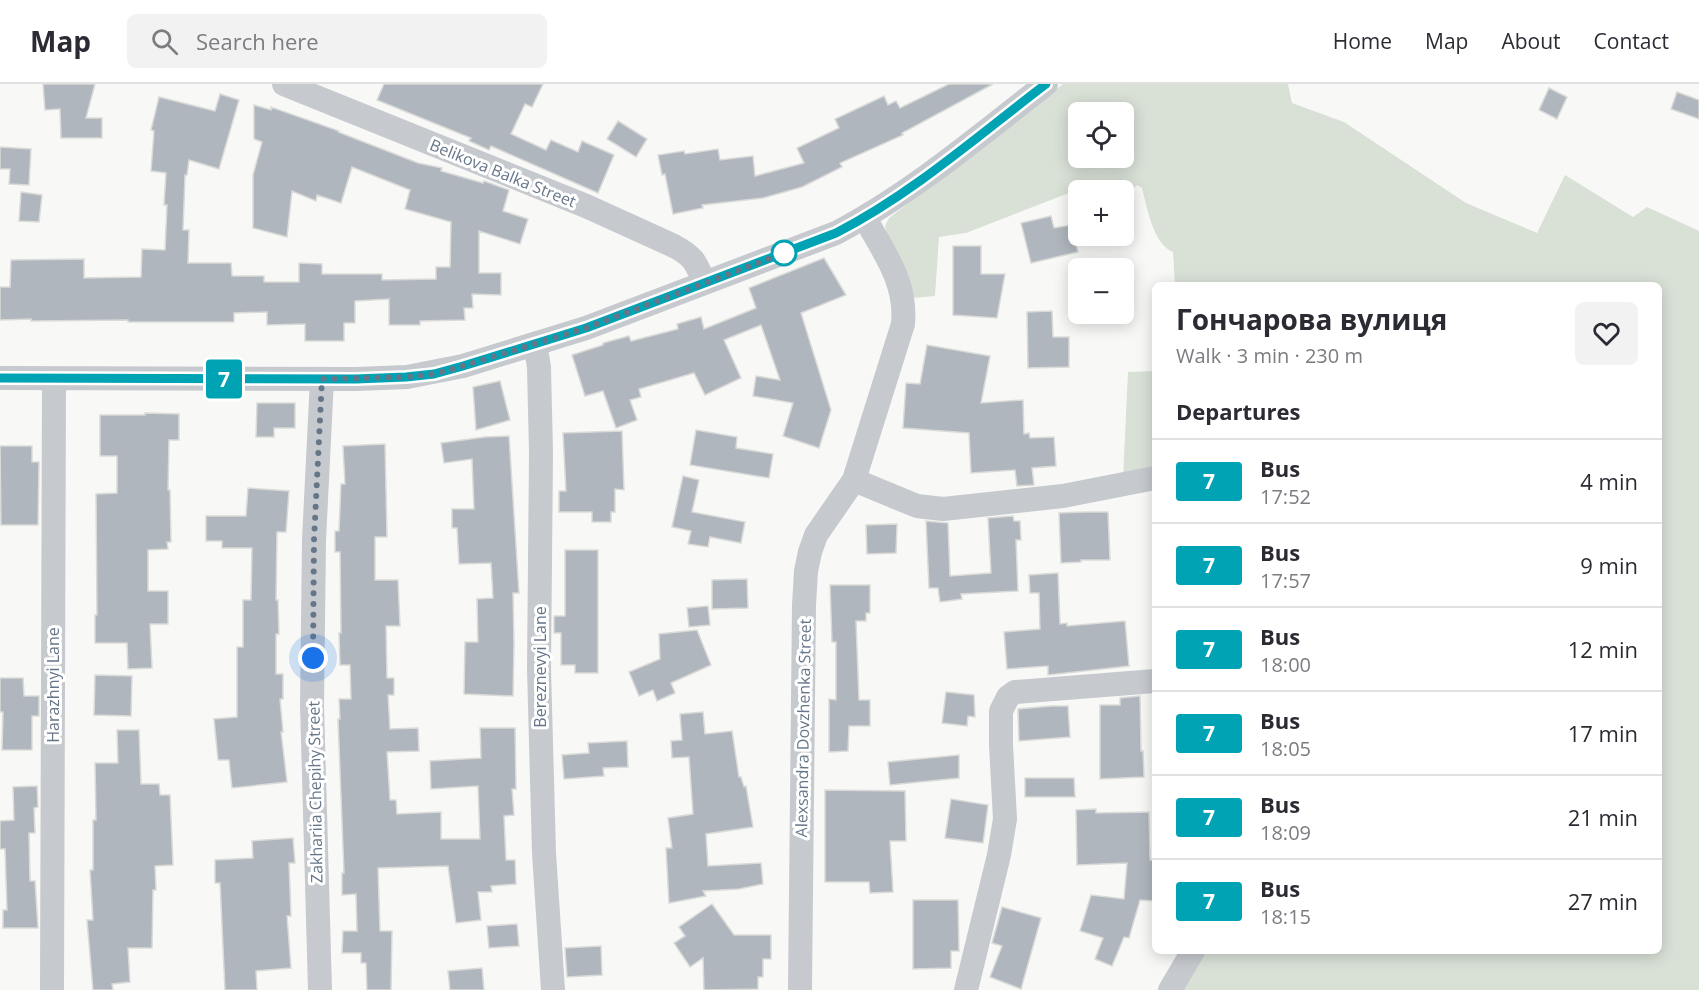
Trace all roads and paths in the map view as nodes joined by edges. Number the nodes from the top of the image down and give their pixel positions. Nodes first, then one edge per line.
1 (284, 84) edge
2 (1042, 85) edge
3 (865, 218) junction
4 (704, 282) junction
5 (535, 345) junction
6 (0, 378) edge
7 (54, 379) junction
8 (322, 379) junction
9 (1152, 479) edge
10 (854, 480) junction
11 (1152, 681) edge
12 (1191, 954) edge
13 (52, 990) edge
14 (320, 990) edge
15 (553, 990) edge
16 (800, 990) edge
17 (966, 990) edge
18 (1170, 990) edge

1 - 4 street, Belikova Balka Street
2 - 3 street
3 - 4 street
3 - 10 street, Alexsandra Dovzhenka Street
4 - 5 street
5 - 8 street
5 - 15 street, Bereznevyi Lane
6 - 7 street
7 - 8 street
7 - 13 street, Harazhnyi Lane
8 - 14 street, Zakhariia Chepihy Street
9 - 10 street
10 - 16 street, Alexsandra Dovzhenka Street
11 - 17 street
12 - 18 street

